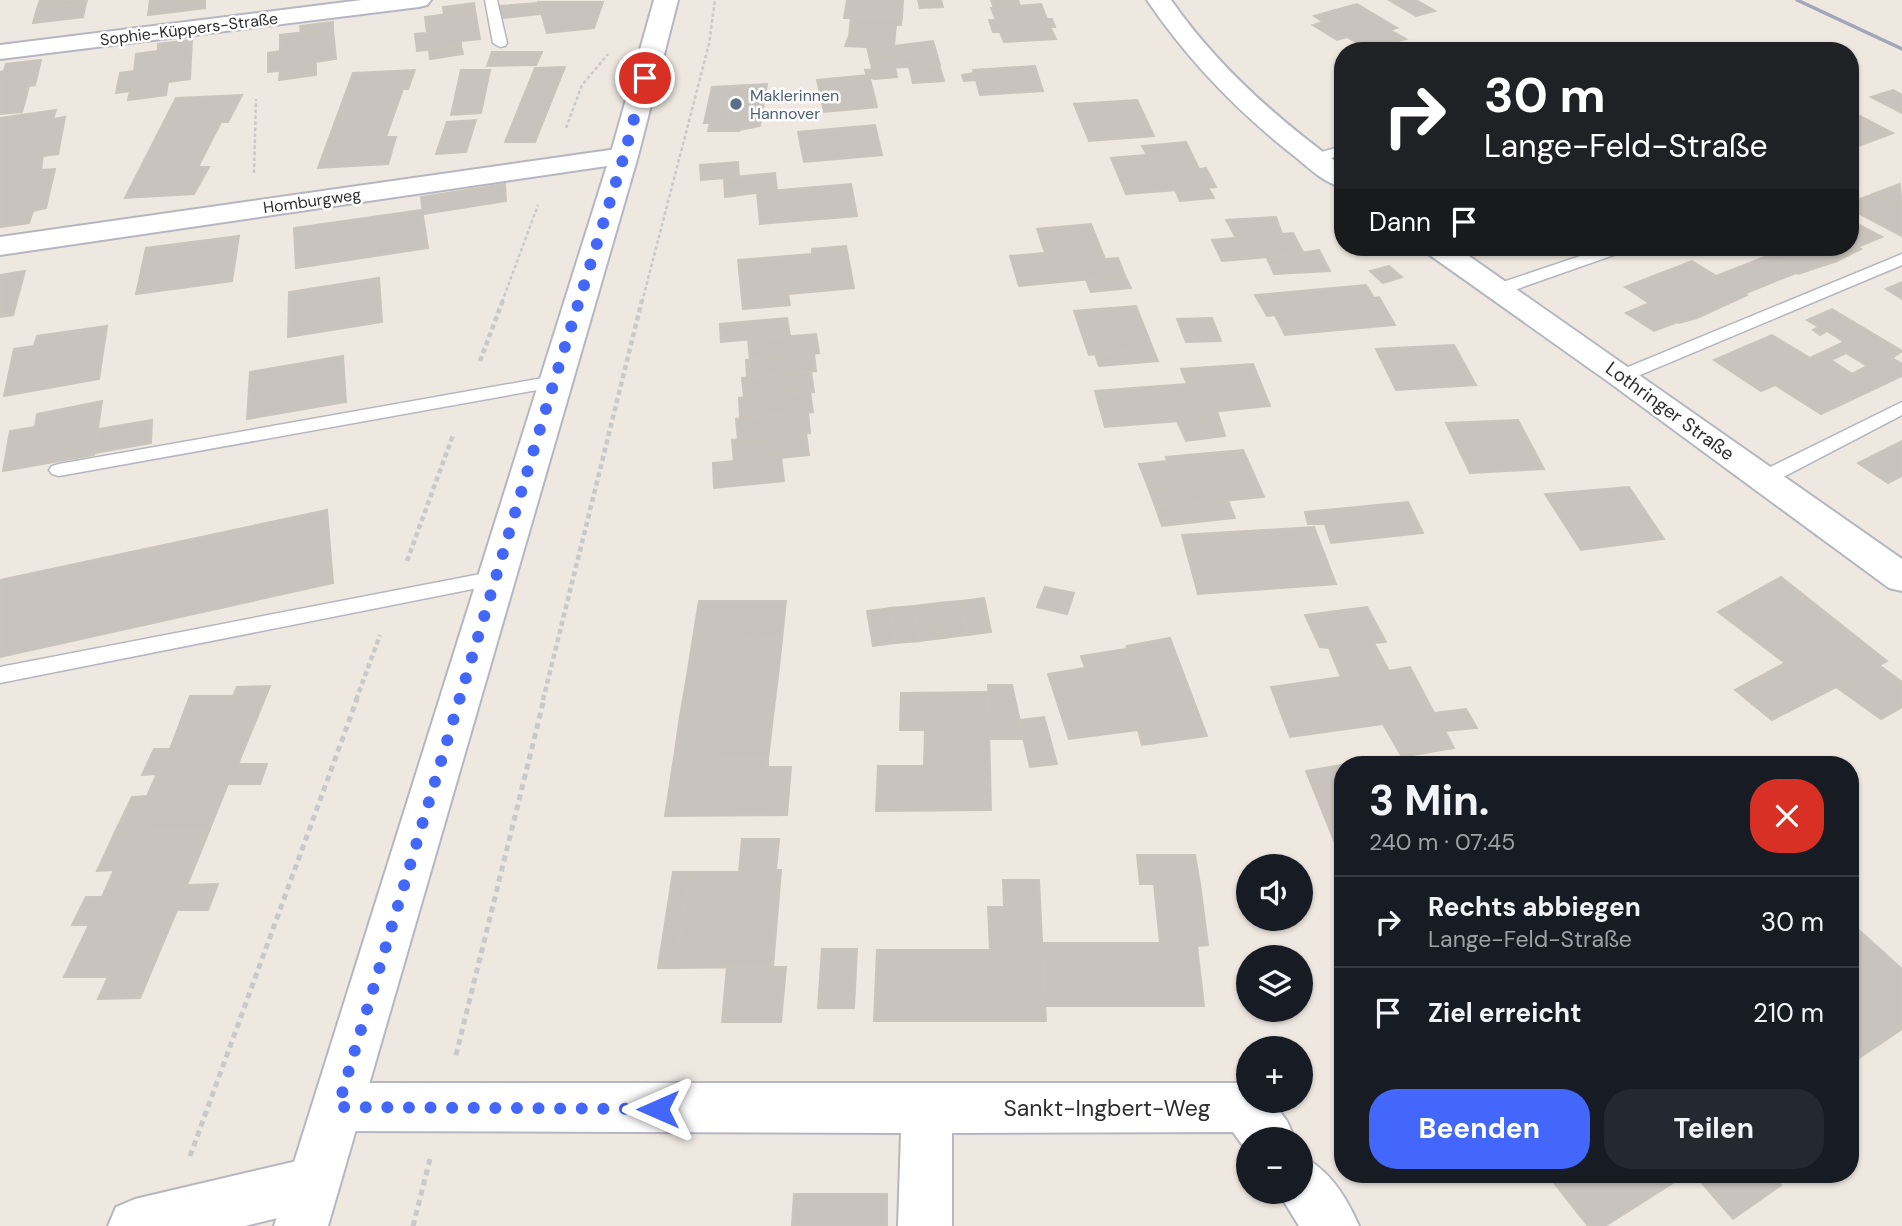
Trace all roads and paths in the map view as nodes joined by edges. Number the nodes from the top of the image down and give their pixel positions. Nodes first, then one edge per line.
1 (419, 0) edge
2 (491, 0) edge
3 (666, 0) edge
4 (715, 0) edge
5 (1159, 0) edge
6 (500, 43) dead end
7 (0, 52) edge
8 (256, 99) dead end
9 (1334, 152) edge
10 (624, 156) junction
11 (1313, 159) junction
12 (1334, 173) edge
13 (253, 209) junction
14 (0, 246) edge
15 (1450, 256) edge
16 (1596, 256) edge
17 (1902, 259) edge
18 (1497, 290) junction
19 (1622, 376) junction
20 (554, 382) junction
21 (1902, 408) edge
22 (59, 470) dead end
23 (1763, 479) junction
24 (496, 578) junction
25 (1902, 578) edge
26 (0, 675) edge
27 (338, 1107) junction
28 (443, 1108) junction
29 (927, 1109) junction
30 (1260, 1127) edge
31 (1313, 1200) edge
32 (307, 1204) edge
33 (135, 1226) edge
34 (413, 1226) edge
35 (925, 1226) edge
36 (1332, 1226) edge

1 - 7 street, Sophie-Küppers-Straße
2 - 6 lane
3 - 10 street
4 - 28 path
5 - 11 street
8 - 13 path
9 - 11 lane
10 - 13 street, Homburgweg
10 - 20 street
11 - 12 street
13 - 14 street, Homburgweg
15 - 18 street, Lothringer Straße
16 - 18 lane
17 - 19 lane
18 - 19 street, Lothringer Straße
19 - 23 street, Lothringer Straße
20 - 22 lane
20 - 24 street
21 - 23 lane
23 - 25 street, Lothringer Straße
24 - 26 lane
24 - 27 street
27 - 28 street, Sankt-Ingbert-Weg
27 - 32 street
28 - 29 street, Sankt-Ingbert-Weg
28 - 34 path
29 - 30 street, Sankt-Ingbert-Weg
29 - 35 street
31 - 36 street
32 - 33 street

